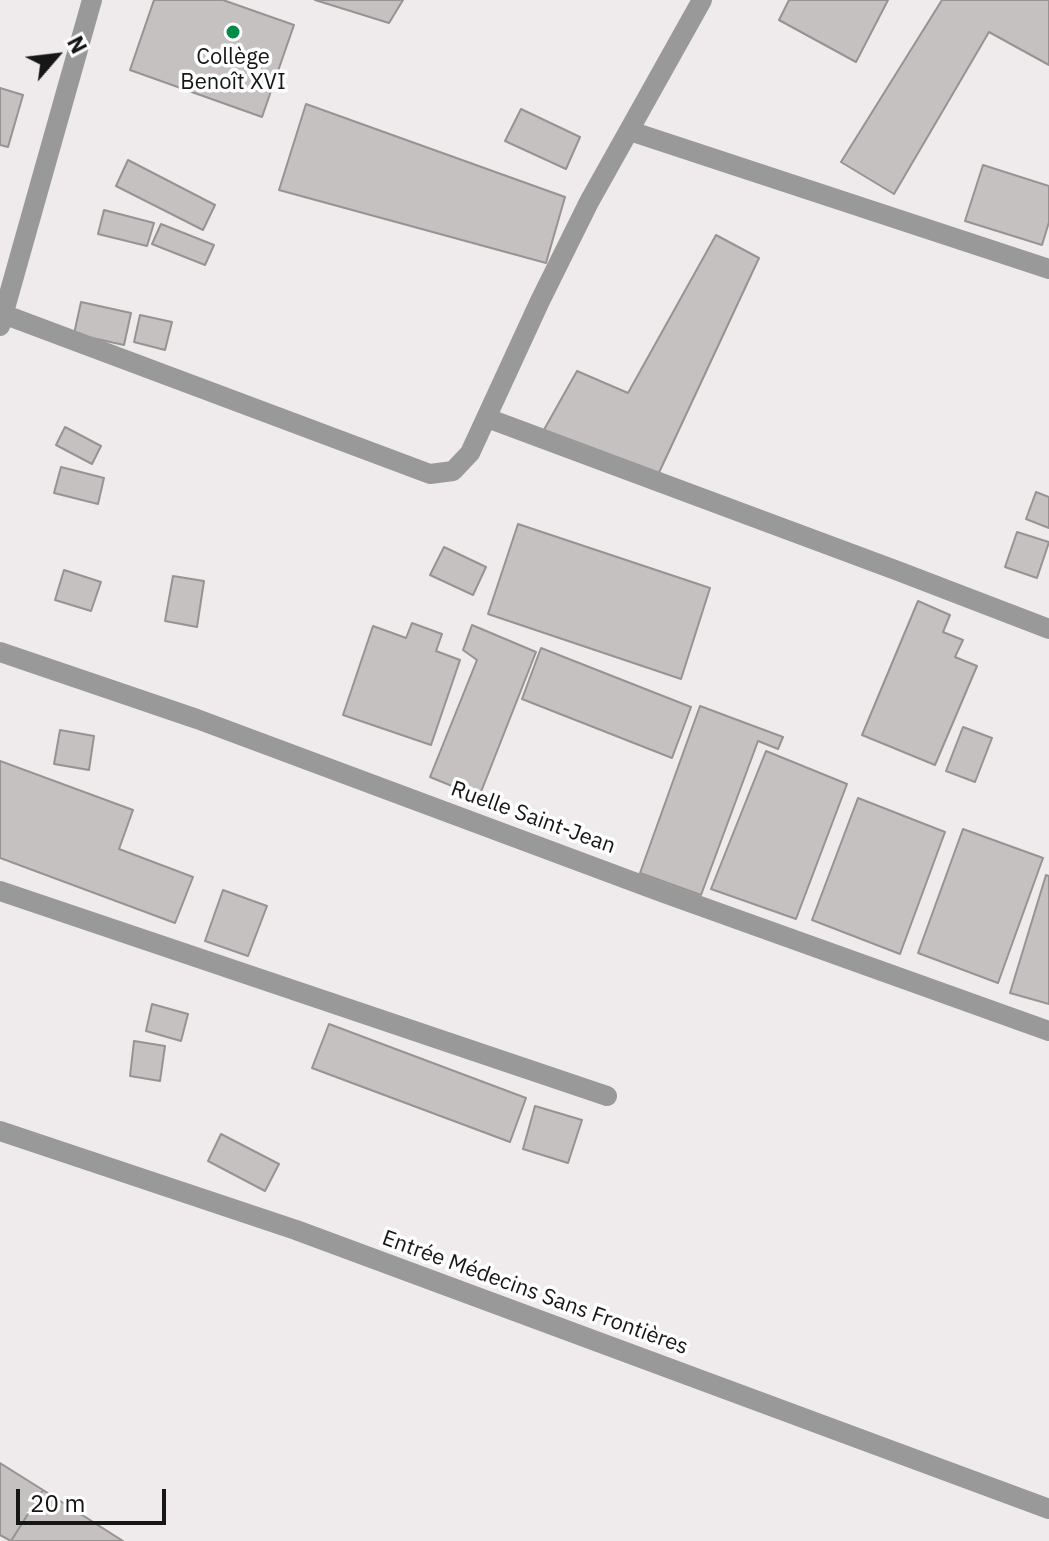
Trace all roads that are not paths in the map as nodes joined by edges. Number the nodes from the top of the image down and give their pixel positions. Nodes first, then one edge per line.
1 (92, 0) edge
2 (702, 0) edge
3 (630, 131) junction
4 (1049, 269) edge
5 (2, 320) edge
6 (487, 418) junction
7 (1049, 629) edge
8 (0, 652) edge
9 (0, 891) edge
10 (1049, 1031) edge
11 (607, 1096) dead end
12 (0, 1131) edge
13 (1049, 1509) edge

1 - 5 street
2 - 3 street
3 - 4 street
3 - 6 street
5 - 6 street
6 - 7 street
8 - 10 street, Ruelle Saint-Jean
9 - 11 street
12 - 13 street, Entrée Médecins Sans Frontières

